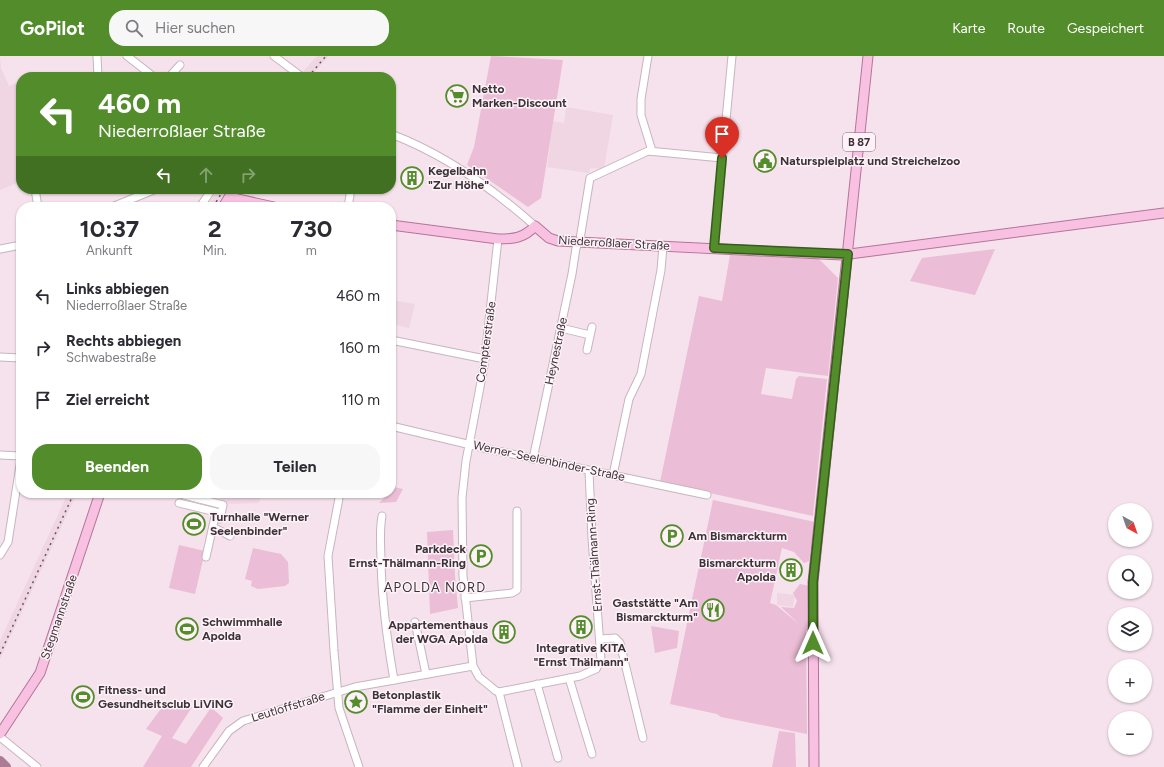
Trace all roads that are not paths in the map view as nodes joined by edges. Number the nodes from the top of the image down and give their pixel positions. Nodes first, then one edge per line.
1 (97, 56) edge
2 (127, 56) edge
3 (274, 56) edge
4 (648, 56) edge
5 (732, 56) edge
6 (868, 56) edge
7 (180, 65) dead end
8 (98, 72) edge
9 (148, 72) edge
10 (174, 72) edge
11 (295, 72) edge
12 (396, 136) edge
13 (652, 151) junction
14 (722, 158) junction
15 (135, 194) edge
16 (144, 194) edge
17 (235, 194) edge
18 (136, 197) junction
19 (124, 202) edge
20 (259, 202) edge
21 (1164, 213) edge
22 (396, 226) edge
23 (535, 226) junction
24 (498, 239) junction
25 (578, 243) junction
26 (663, 246) junction
27 (16, 247) edge
28 (714, 248) junction
29 (0, 249) edge
30 (848, 254) junction
31 (592, 326) dead end
32 (561, 328) junction
33 (590, 335) junction
34 (396, 341) edge
35 (587, 350) dead end
36 (0, 357) edge
37 (16, 358) edge
38 (485, 359) junction
39 (396, 427) edge
40 (469, 445) junction
41 (0, 455) edge
42 (16, 457) edge
43 (534, 459) junction
44 (589, 471) junction
45 (613, 475) junction
46 (16, 490) edge
47 (707, 495) dead end
48 (98, 498) edge
49 (196, 498) edge
50 (339, 498) edge
51 (179, 503) dead end
52 (517, 511) dead end
53 (382, 516) dead end
54 (215, 528) junction
55 (230, 536) dead end
56 (0, 555) edge
57 (206, 557) dead end
58 (465, 598) junction
59 (415, 622) dead end
60 (601, 639) junction
61 (473, 666) junction
62 (426, 674) junction
63 (569, 678) junction
64 (394, 680) junction
65 (537, 684) junction
66 (337, 692) junction
67 (499, 692) junction
68 (0, 734) edge
69 (0, 737) edge
70 (643, 738) dead end
71 (592, 754) dead end
72 (558, 758) dead end
73 (37, 767) edge
74 (203, 767) edge
75 (359, 767) edge
76 (518, 767) edge
77 (814, 767) edge

1 - 8 street
2 - 9 street
3 - 11 street
4 - 13 street
5 - 14 street
6 - 30 main road, B 87
7 - 10 street
12 - 23 street
13 - 14 street
13 - 25 street, Heynestraße
14 - 28 street
15 - 18 street
16 - 18 street
17 - 20 main road
18 - 19 street
21 - 30 main road, Niederroßlaer Straße
22 - 24 main road
23 - 24 main road
23 - 25 main road, Niederroßlaer Straße
24 - 38 street, Compterstraße
25 - 26 main road, Niederroßlaer Straße
25 - 32 street, Heynestraße
26 - 28 main road, Niederroßlaer Straße
26 - 45 street
27 - 29 street
28 - 30 main road, Niederroßlaer Straße
30 - 77 main road, B 87
31 - 33 street
32 - 33 street
32 - 43 street, Heynestraße
33 - 35 street
34 - 38 street
36 - 37 street
38 - 40 street, Compterstraße
39 - 40 street, Werner-Seelenbinder-Straße
40 - 43 street, Werner-Seelenbinder-Straße
40 - 58 street
41 - 42 street
43 - 44 street, Werner-Seelenbinder-Straße
44 - 45 street, Werner-Seelenbinder-Straße
44 - 60 street, Ernst-Thälmann-Ring
45 - 47 street, Werner-Seelenbinder-Straße
46 - 56 street
48 - 68 main road, Stegmannstraße
49 - 54 street
50 - 66 street
51 - 54 street
52 - 58 street
53 - 64 street
54 - 55 street
54 - 57 street
58 - 61 street
59 - 62 street
60 - 63 street, Ernst-Thälmann-Ring
60 - 70 street
61 - 62 street, Leutloffstraße
61 - 67 street
62 - 64 street, Leutloffstraße
63 - 65 street, Ernst-Thälmann-Ring
63 - 71 street
64 - 66 street, Leutloffstraße
65 - 67 street, Ernst-Thälmann-Ring
65 - 72 street
66 - 74 street, Leutloffstraße
66 - 75 street
67 - 76 street
69 - 73 street

